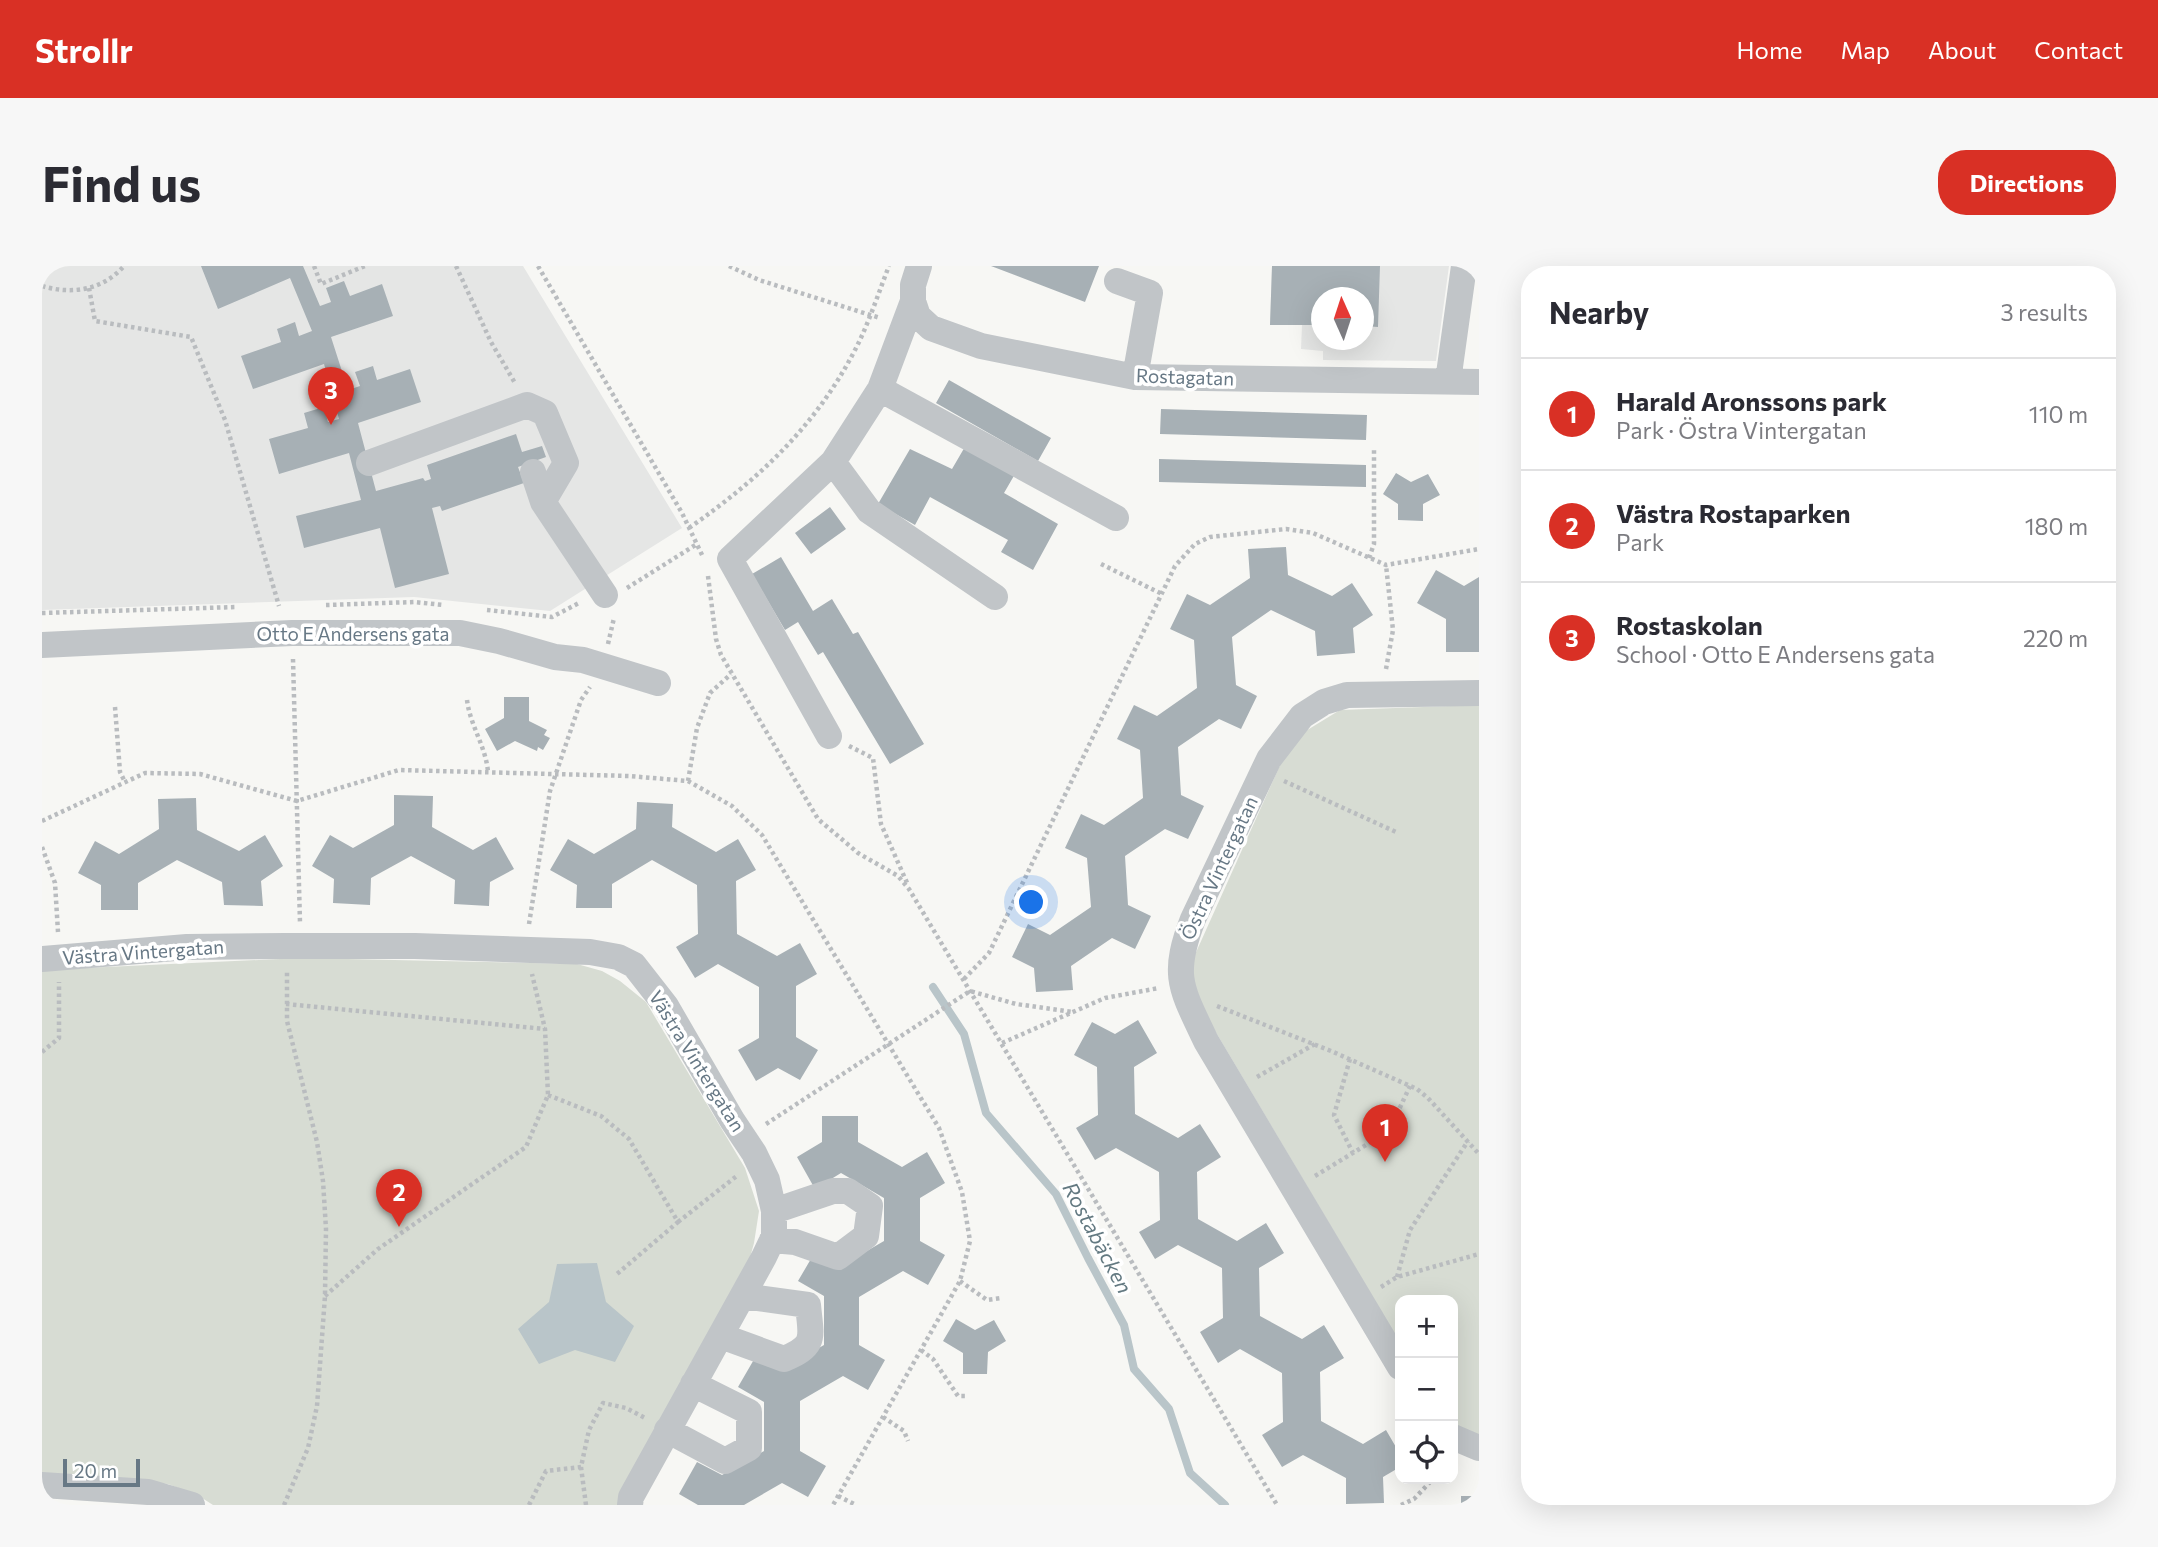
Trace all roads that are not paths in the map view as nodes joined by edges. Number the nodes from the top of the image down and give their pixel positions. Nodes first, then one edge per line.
1 (919, 266) edge
2 (1465, 266) edge
3 (1117, 281) dead end
4 (909, 313) junction
5 (1135, 377) junction
6 (1448, 381) junction
7 (1479, 382) edge
8 (880, 389) junction
9 (833, 462) junction
10 (369, 463) dead end
11 (533, 472) dead end
12 (543, 502) junction
13 (1116, 518) dead end
14 (605, 595) road end
15 (995, 597) dead end
16 (42, 645) edge
17 (658, 683) dead end
18 (1479, 693) edge
19 (829, 736) road end
20 (51, 958) edge
21 (774, 1210) junction
22 (772, 1240) junction
23 (743, 1296) junction
24 (721, 1336) junction
25 (1395, 1358) edge
26 (693, 1384) junction
27 (667, 1430) junction
28 (1458, 1439) edge
29 (1479, 1448) edge
30 (42, 1485) edge
31 (192, 1505) edge
32 (630, 1505) edge

1 - 4 street
2 - 6 street
3 - 5 street
4 - 5 street, Rostagatan
4 - 8 street
5 - 6 street, Rostagatan
6 - 7 street, Rostagatan
8 - 9 street
8 - 13 street
9 - 15 street
9 - 19 street
10 - 12 street
11 - 12 street
12 - 14 street
16 - 17 street, Otto E Andersens gata
18 - 25 street, Östra Vintergatan
20 - 21 street, Västra Vintergatan
21 - 22 street, Västra Vintergatan
21 - 22 street
22 - 23 street, Västra Vintergatan
23 - 24 street, Västra Vintergatan
23 - 24 street
24 - 26 street, Västra Vintergatan
26 - 27 street, Västra Vintergatan
26 - 27 street
27 - 32 street, Västra Vintergatan
28 - 29 street
30 - 31 street

